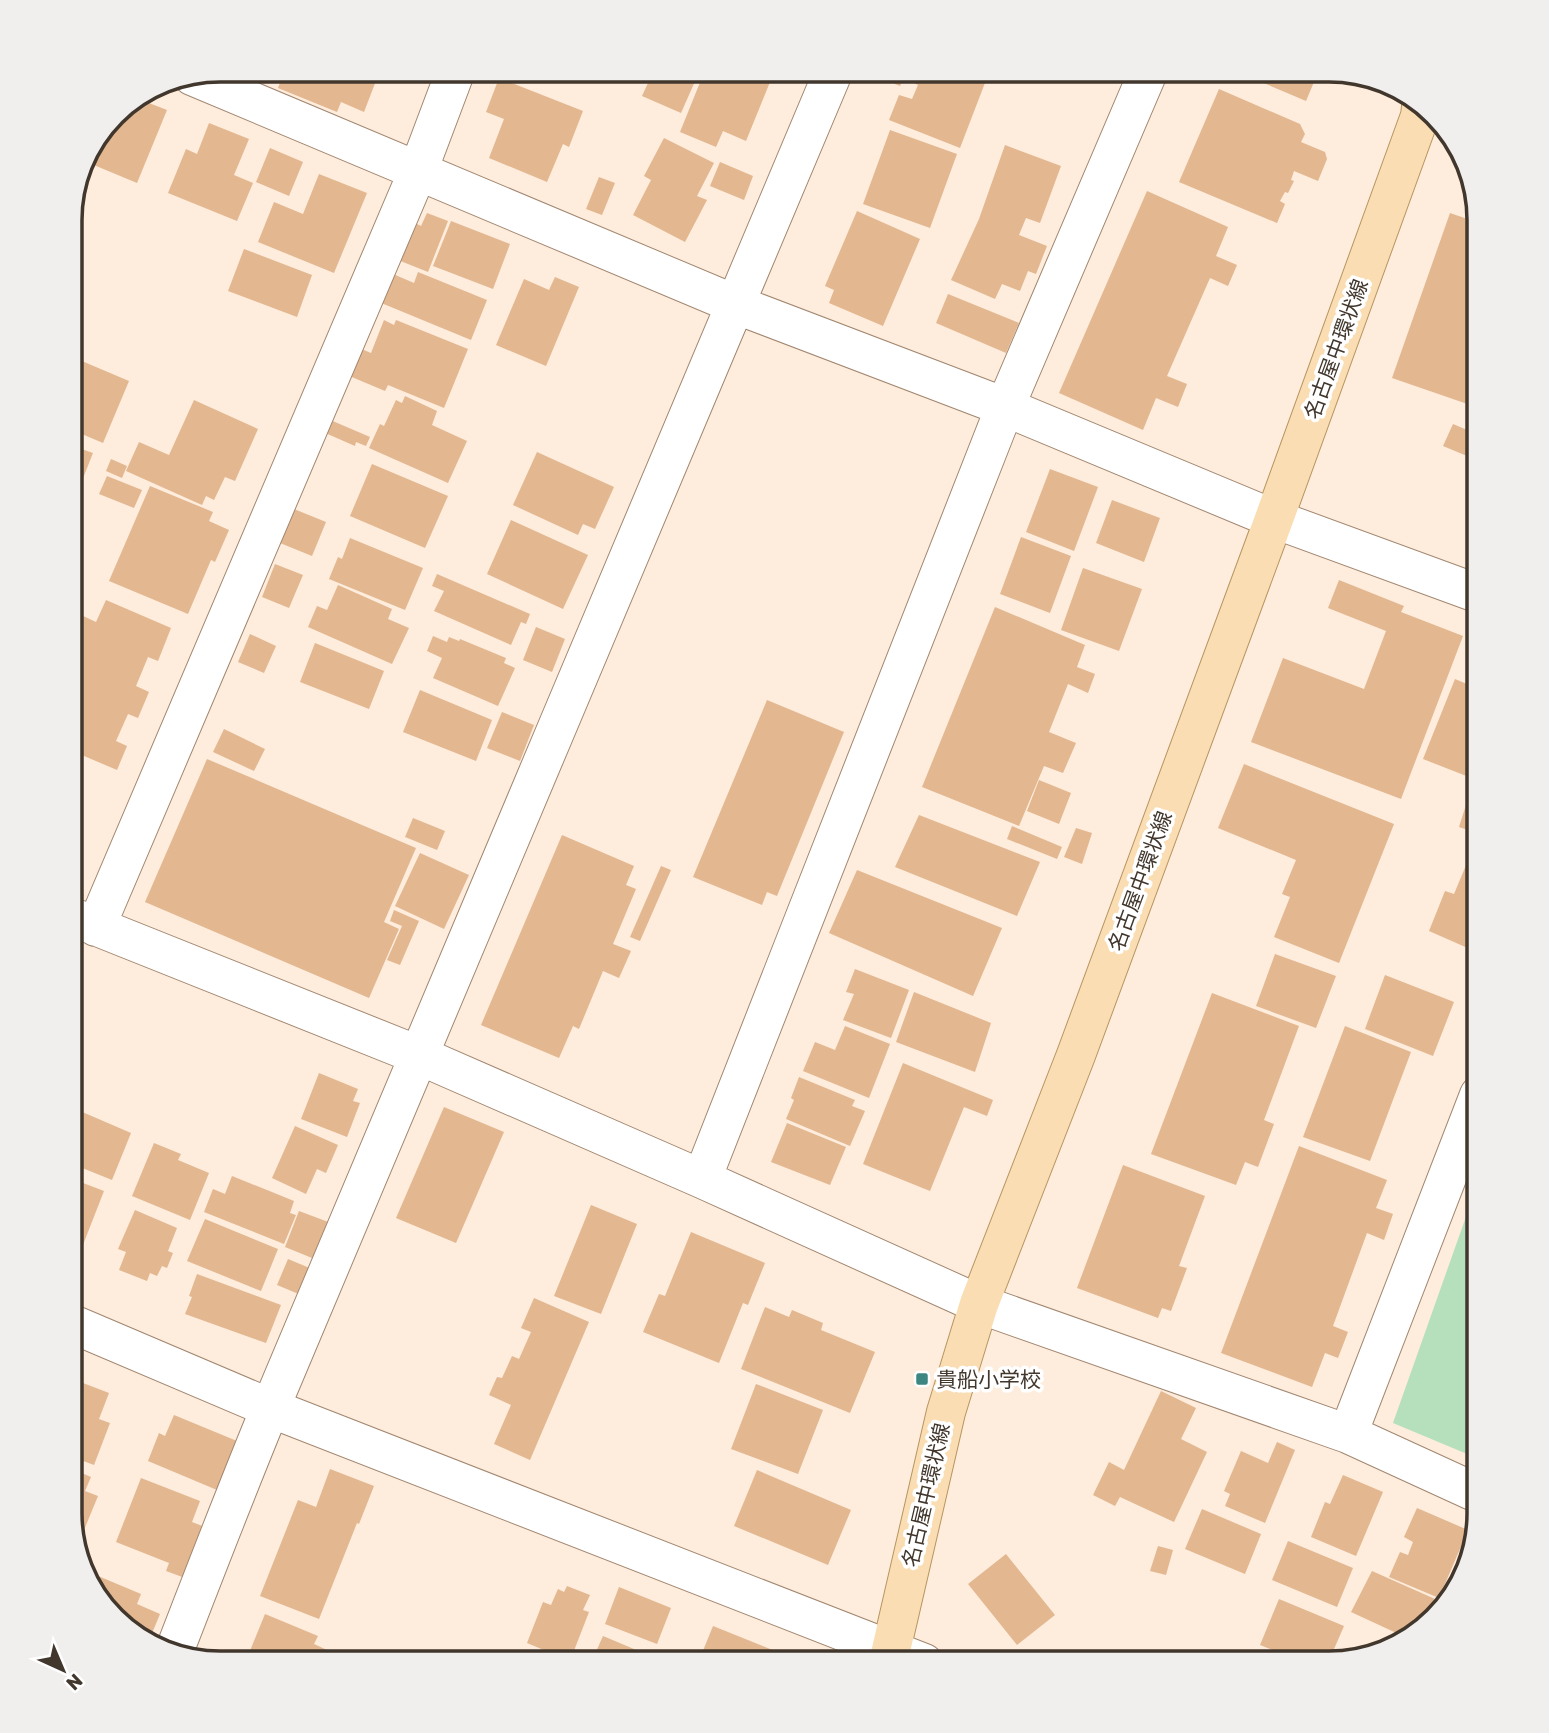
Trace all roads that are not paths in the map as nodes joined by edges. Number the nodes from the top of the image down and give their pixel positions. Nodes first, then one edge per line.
1 (209, 83) edge
2 (451, 83) edge
3 (829, 83) edge
4 (1143, 83) edge
5 (1420, 117) edge
6 (418, 171) junction
7 (737, 305) junction
8 (1005, 407) junction
9 (1274, 519) junction
10 (1467, 586) edge
11 (83, 922) edge
12 (418, 1055) junction
13 (1467, 1126) edge
14 (702, 1179) junction
15 (979, 1304) junction
16 (82, 1328) edge
17 (270, 1408) junction
18 (1348, 1434) junction
19 (1467, 1489) edge
20 (177, 1643) edge
21 (881, 1651) edge
22 (902, 1651) edge

1 - 6 street
2 - 6 street
3 - 7 street
4 - 8 street
5 - 9 main road, 名古屋中環状線
6 - 7 street
6 - 11 street
7 - 8 street
7 - 12 street
8 - 9 street
8 - 14 street
9 - 10 street
9 - 15 main road, 名古屋中環状線
11 - 12 street
12 - 14 street
12 - 17 street
13 - 18 street
14 - 15 street
15 - 18 street
15 - 22 main road, 名古屋中環状線
16 - 17 street
17 - 20 street
17 - 21 street
18 - 19 street

